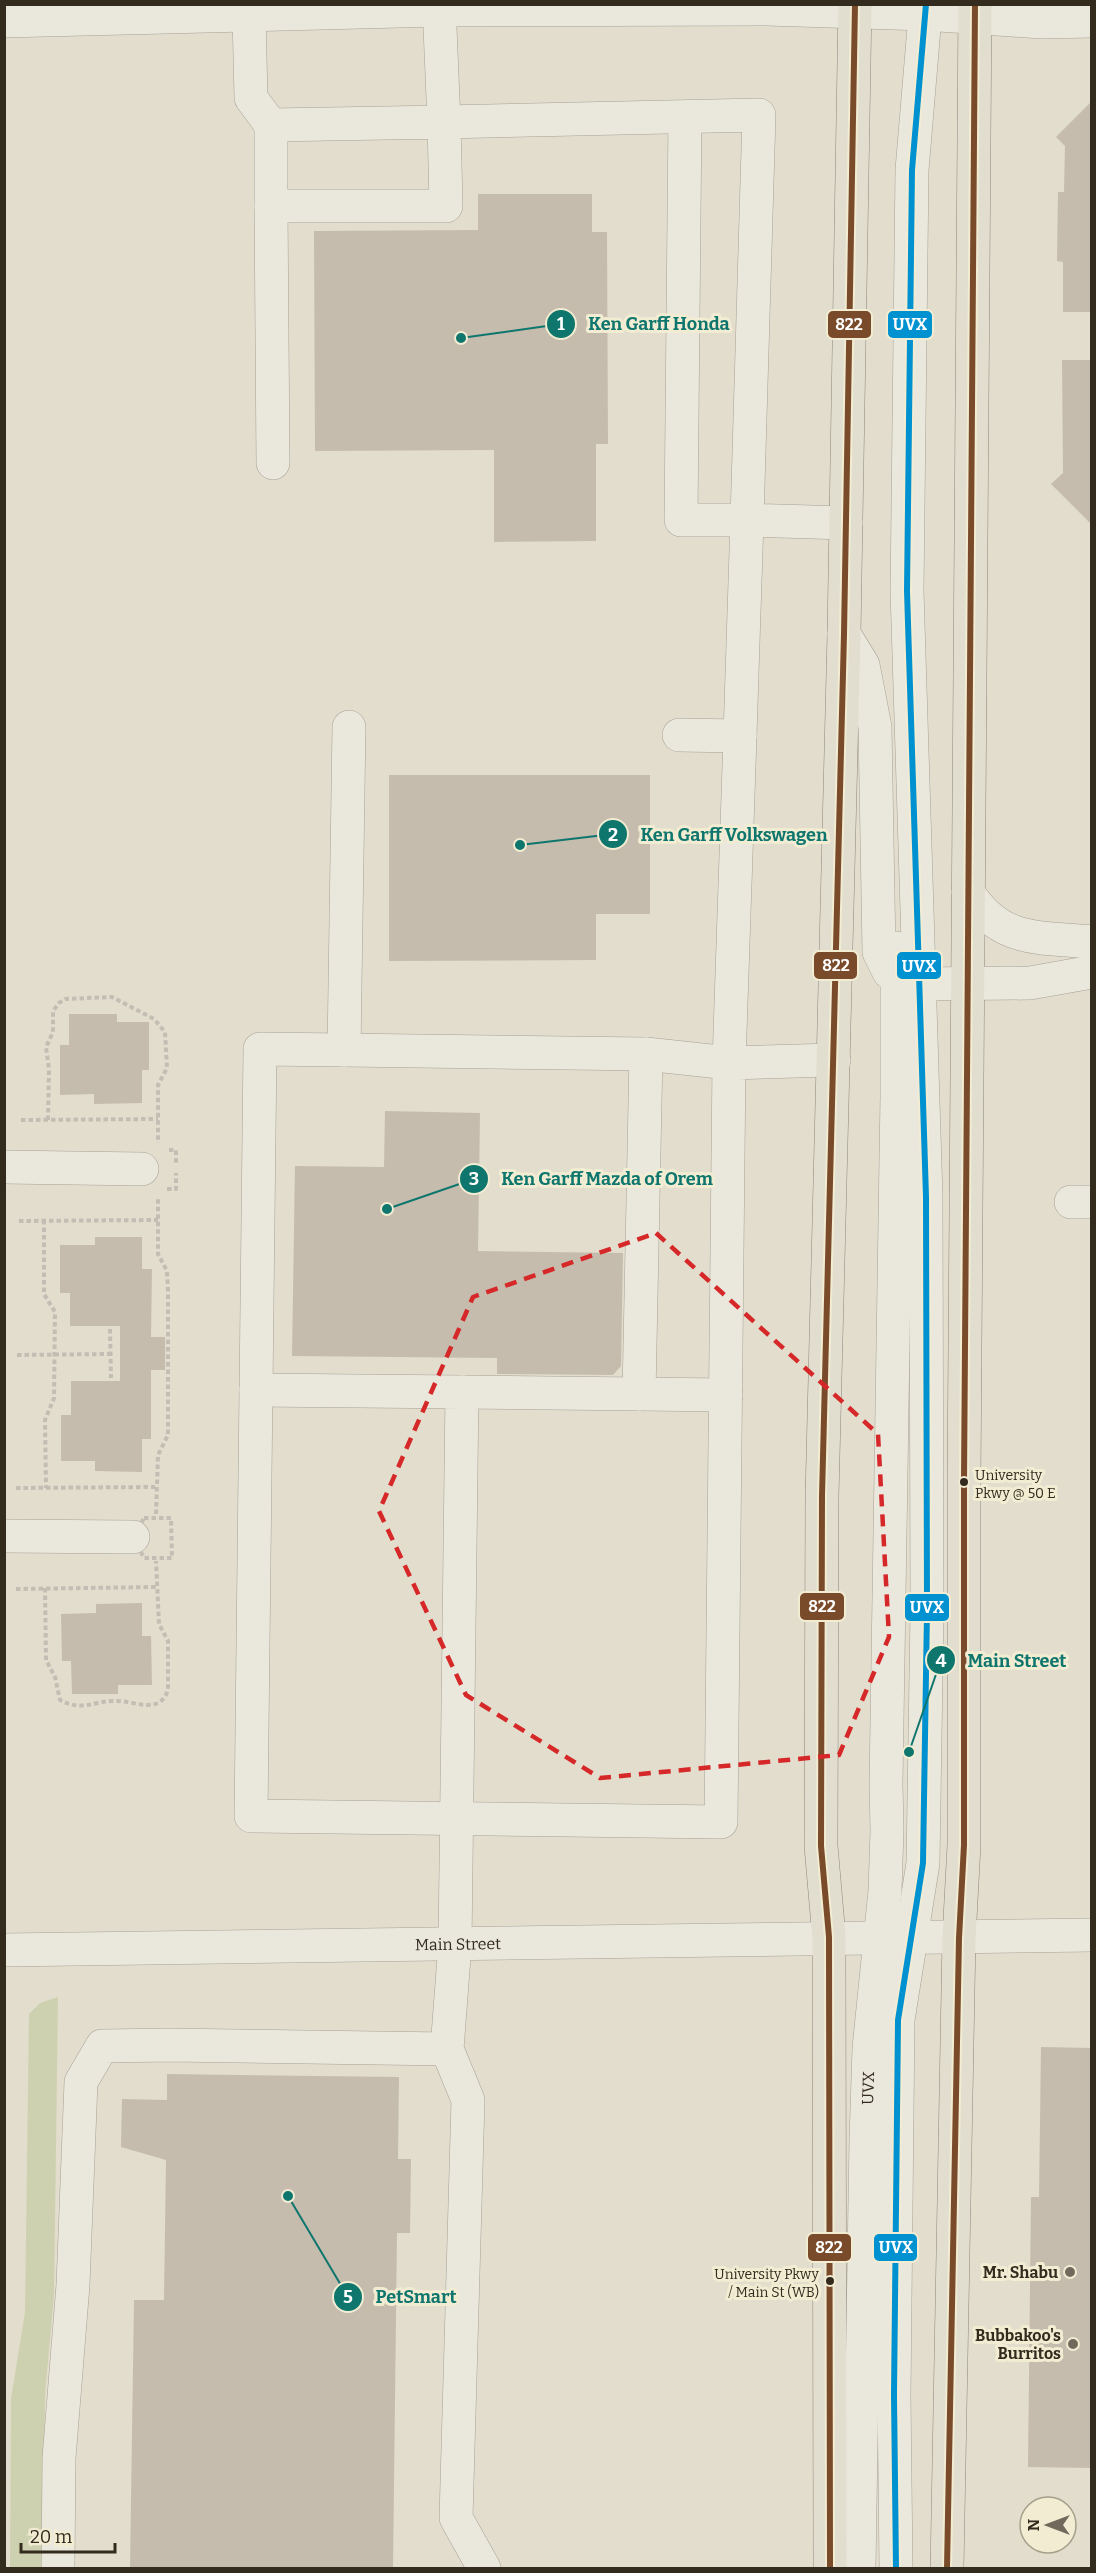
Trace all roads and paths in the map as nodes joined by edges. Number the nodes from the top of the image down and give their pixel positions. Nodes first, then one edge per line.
1 (439, 7) edge
2 (855, 8) edge
3 (916, 9) edge
4 (975, 11) edge
5 (249, 15) junction
6 (4, 21) edge
7 (1092, 21) edge
8 (685, 117) junction
9 (444, 122) junction
10 (272, 125) junction
11 (272, 206) junction
12 (273, 463) dead end
13 (747, 520) junction
14 (846, 523) junction
15 (844, 634) junction
16 (349, 727) dead end
17 (679, 735) dead end
18 (740, 736) junction
19 (968, 892) junction
20 (1092, 942) edge
21 (1092, 972) edge
22 (909, 981) junction
23 (968, 984) junction
24 (344, 1050) junction
25 (646, 1054) junction
26 (834, 1060) junction
27 (729, 1063) junction
28 (158, 1119) junction
29 (21, 1120) dead end
30 (48, 1120) junction
31 (4, 1167) edge
32 (142, 1169) dead end
33 (44, 1220) junction
34 (158, 1220) junction
35 (19, 1221) dead end
36 (110, 1329) dead end
37 (17, 1354) dead end
38 (55, 1354) junction
39 (110, 1354) junction
40 (111, 1378) dead end
41 (256, 1390) junction
42 (462, 1392) junction
43 (639, 1394) junction
44 (726, 1395) junction
45 (155, 1487) junction
46 (16, 1488) dead end
47 (46, 1488) junction
48 (4, 1536) edge
49 (148, 1538) junction
50 (156, 1587) junction
51 (45, 1588) junction
52 (16, 1589) dead end
53 (457, 1819) junction
54 (1092, 1935) edge
55 (829, 1937) junction
56 (896, 1938) junction
57 (959, 1938) junction
58 (455, 1944) junction
59 (4, 1950) edge
60 (447, 2049) junction
61 (58, 2568) edge
62 (484, 2568) edge
63 (830, 2568) edge
64 (859, 2568) edge
65 (896, 2568) edge
66 (947, 2568) edge

1 - 2 street
1 - 5 street
1 - 9 street
2 - 3 street
2 - 14 main road
3 - 4 street
3 - 22 street
4 - 7 street
4 - 19 main road
5 - 6 street
5 - 10 street
8 - 9 street
8 - 13 street
8 - 13 street
9 - 10 street
9 - 11 street
10 - 11 street
11 - 12 street
13 - 14 street
13 - 18 street
14 - 15 main road
15 - 22 street
15 - 26 main road
16 - 24 street
17 - 18 street
18 - 27 street
19 - 20 street
19 - 23 main road
21 - 23 street
22 - 23 street
22 - 56 street, UVX
22 - 56 street, UVX
23 - 57 main road
24 - 25 street
24 - 41 street
25 - 27 street
25 - 43 street
26 - 27 street
26 - 55 main road
27 - 44 street
28 - 30 path
28 - 30 path
28 - 34 path
29 - 30 path
31 - 32 street
33 - 34 path
33 - 35 path
33 - 38 path
34 - 45 path
36 - 39 path
37 - 38 path
38 - 39 path
38 - 47 path
39 - 40 path
41 - 42 street
41 - 53 street
42 - 43 street
42 - 53 street
43 - 44 street
44 - 53 street
45 - 47 path
45 - 49 path
46 - 47 path
48 - 49 street
49 - 50 path
50 - 51 path
50 - 51 path
51 - 52 path
53 - 58 street
54 - 57 street, Main Street
55 - 56 street, Main Street
55 - 58 street, Main Street
55 - 63 main road
56 - 57 street, Main Street
56 - 64 street, UVX
56 - 65 street, UVX
57 - 66 main road
58 - 59 street, Main Street
58 - 60 street
60 - 61 street
60 - 62 street

